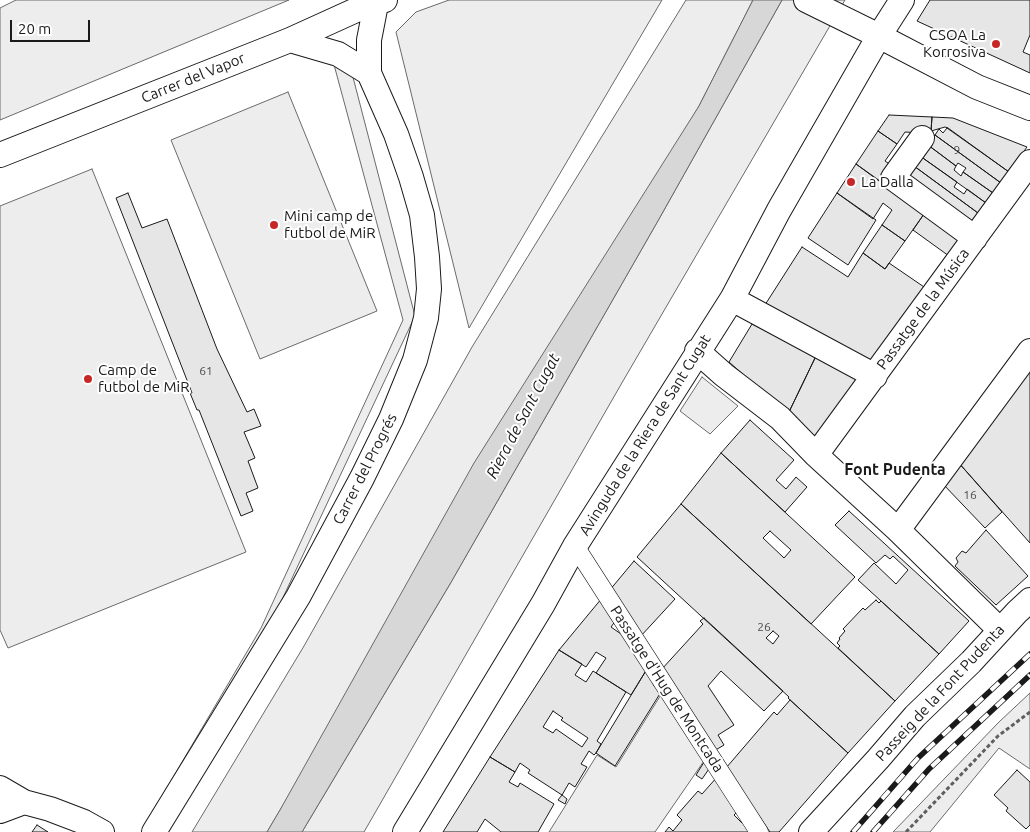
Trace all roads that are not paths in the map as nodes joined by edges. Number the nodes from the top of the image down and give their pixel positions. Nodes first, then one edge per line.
1 (806, 0) edge
2 (902, 0) edge
3 (380, 2) edge
4 (879, 36) junction
5 (290, 40) junction
6 (369, 73) junction
7 (1030, 108) edge
8 (922, 138) dead end
9 (0, 155) edge
10 (1030, 162) edge
11 (974, 238) junction
12 (732, 299) junction
13 (698, 351) junction
14 (1030, 351) edge
15 (875, 376) junction
16 (816, 455) junction
17 (898, 530) junction
18 (575, 546) junction
19 (1030, 600) edge
20 (1000, 630) junction
21 (0, 788) edge
22 (24, 802) junction
23 (0, 811) edge
24 (102, 832) edge
25 (154, 832) edge
26 (405, 832) edge
27 (759, 832) edge
28 (811, 832) edge

1 - 4 street
2 - 4 street, Avinguda de la Riera de Sant Cugat
3 - 5 street, Carrer del Vapor
3 - 6 street, Carrer del Progrés
4 - 7 street
4 - 12 street, Avinguda de la Riera de Sant Cugat
5 - 6 street
5 - 9 street, Carrer del Vapor
6 - 25 street, Carrer del Progrés
8 - 11 street
10 - 11 street, Passatge de la Música
11 - 15 street, Passatge de la Música
12 - 13 street, Avinguda de la Riera de Sant Cugat
12 - 15 street
13 - 16 street
13 - 18 street, Avinguda de la Riera de Sant Cugat
14 - 17 street
15 - 16 street, Passatge de la Música
16 - 17 street
17 - 20 street
18 - 26 street, Avinguda de la Riera de Sant Cugat
18 - 27 street, Passatge d'Hug de Montcada
19 - 20 street, Passeig de la Font Pudenta
20 - 28 street, Passeig de la Font Pudenta
21 - 22 street
22 - 23 street
22 - 24 street

